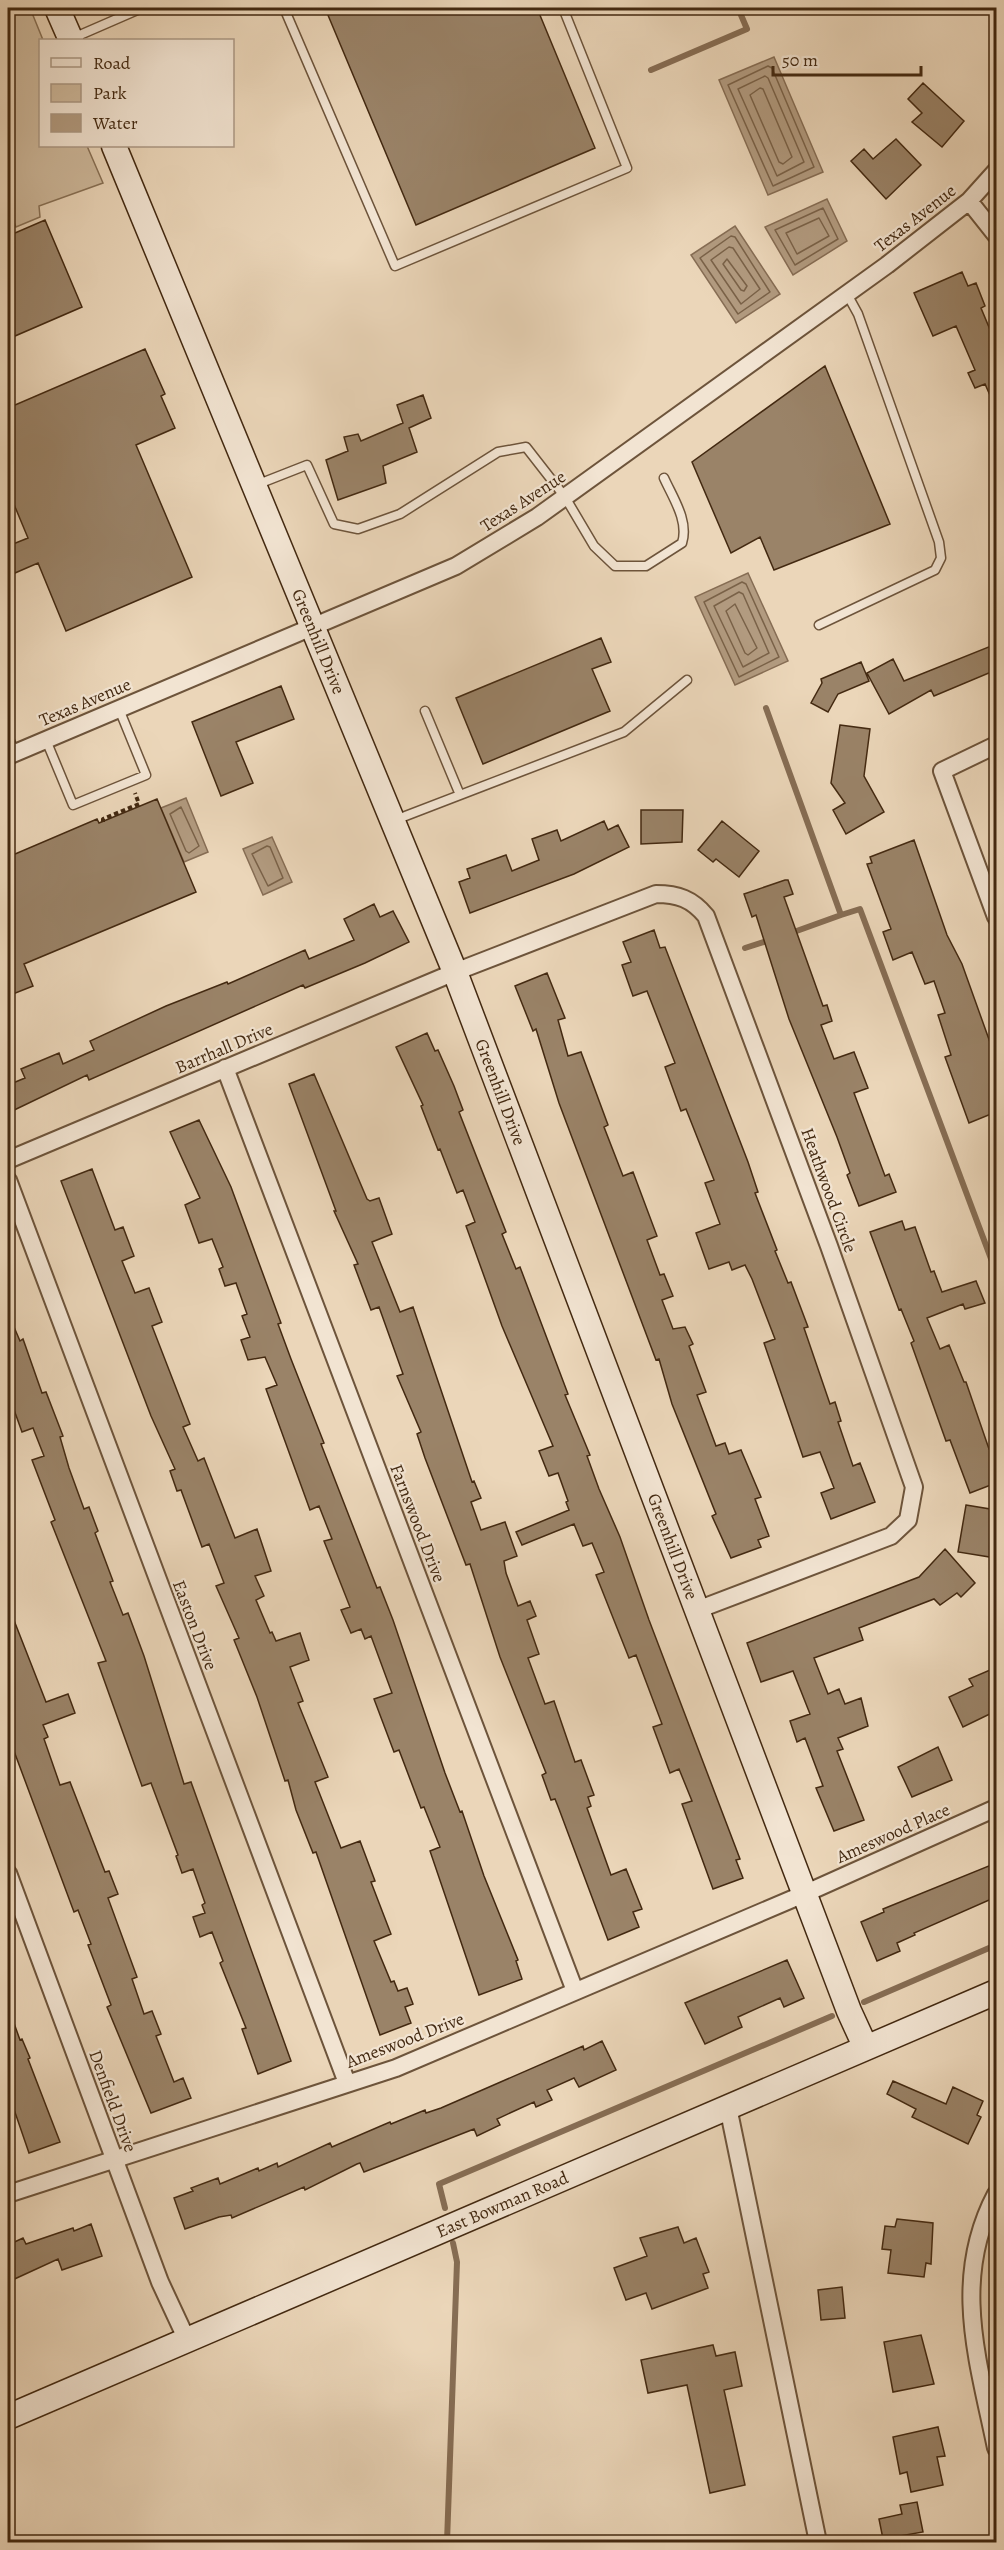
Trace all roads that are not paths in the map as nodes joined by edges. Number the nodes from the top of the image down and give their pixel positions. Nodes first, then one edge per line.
1 (57, 8) edge
2 (142, 8) edge
3 (284, 8) edge
4 (563, 8) edge
5 (70, 39) edge
6 (72, 39) edge
7 (114, 147) edge
8 (996, 171) edge
9 (969, 201) junction
10 (996, 235) edge
11 (847, 294) junction
12 (664, 478) dead end
13 (253, 486) junction
14 (566, 497) junction
15 (819, 625) dead end
16 (312, 626) junction
17 (687, 680) dead end
18 (119, 709) junction
19 (425, 711) dead end
20 (8, 736) edge
21 (46, 740) junction
22 (996, 746) edge
23 (11, 754) edge
24 (460, 795) junction
25 (392, 822) junction
26 (996, 917) edge
27 (455, 972) junction
28 (225, 1068) junction
29 (8, 1160) edge
30 (8, 1180) edge
31 (697, 1610) junction
32 (996, 1808) edge
33 (8, 1873) edge
34 (804, 1894) junction
35 (575, 1991) junction
36 (996, 1992) edge
37 (865, 2046) junction
38 (347, 2083) junction
39 (728, 2107) junction
40 (114, 2159) junction
41 (8, 2194) edge
42 (996, 2194) edge
43 (187, 2340) junction
44 (8, 2417) edge
45 (996, 2448) edge
46 (818, 2542) edge

1 - 5 street
2 - 6 lane
3 - 4 lane
7 - 13 street, Greenhill Drive
8 - 9 street, Texas Avenue
9 - 10 street
9 - 11 street, Texas Avenue
11 - 14 street, Texas Avenue
11 - 15 lane
12 - 14 lane
13 - 14 lane
13 - 16 street, Greenhill Drive
14 - 16 street, Texas Avenue
16 - 18 street, Texas Avenue
16 - 25 street, Greenhill Drive
17 - 24 lane
18 - 21 street, Texas Avenue
18 - 21 lane
19 - 24 lane
20 - 23 lane
21 - 23 street, Texas Avenue
22 - 26 street
24 - 25 lane
25 - 27 street, Greenhill Drive
27 - 28 street, Barrhall Drive
27 - 31 street, Greenhill Drive
27 - 31 street, Heathwood Circle
28 - 29 street, Barrhall Drive
28 - 35 street, Farnswood Drive
30 - 38 street, Easton Drive
31 - 34 street, Greenhill Drive
32 - 34 street, Ameswood Place
33 - 40 street, Denfield Drive
34 - 35 street, Ameswood Drive
34 - 37 street, Greenhill Drive
35 - 38 street, Ameswood Drive
36 - 37 street, East Bowman Road
37 - 39 street, East Bowman Road
38 - 40 street, Ameswood Drive
39 - 43 street, East Bowman Road
39 - 46 street
40 - 41 street, Ameswood Drive
40 - 43 street, Denfield Drive
42 - 45 street
43 - 44 street, East Bowman Road

